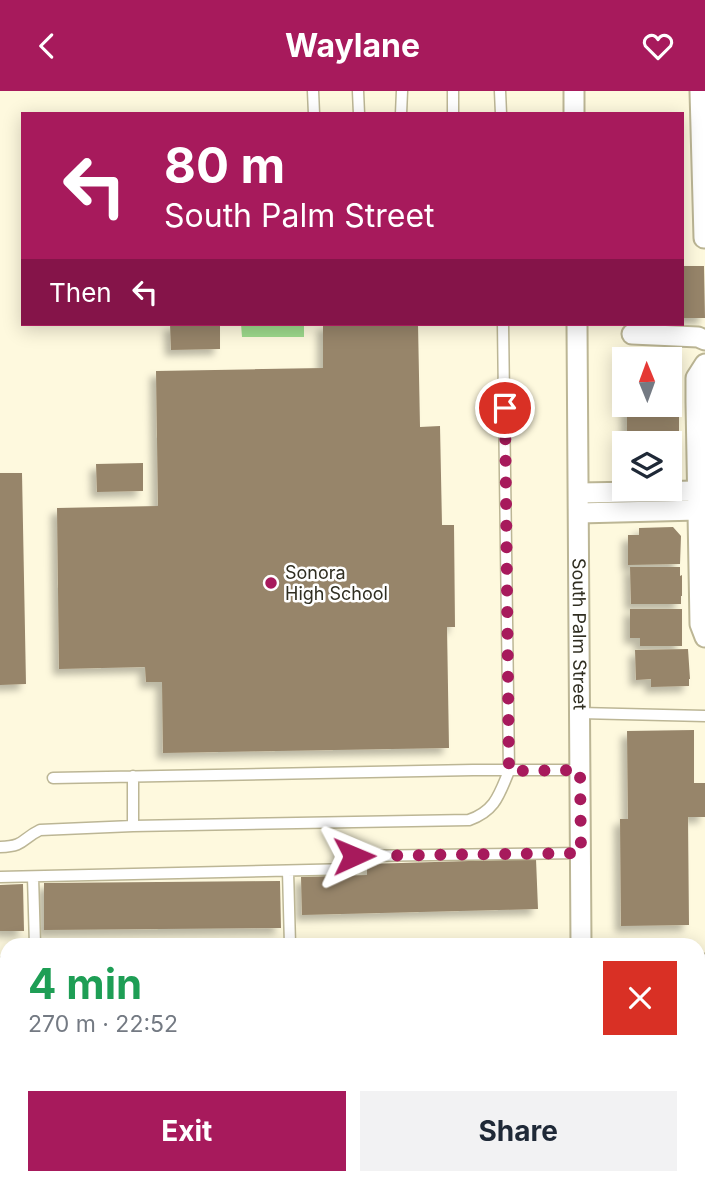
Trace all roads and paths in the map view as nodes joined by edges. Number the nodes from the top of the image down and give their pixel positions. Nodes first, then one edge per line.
1 (313, 91) edge
2 (358, 91) edge
3 (402, 91) edge
4 (453, 91) edge
5 (500, 91) edge
6 (574, 91) edge
7 (700, 91) edge
8 (314, 112) edge
9 (359, 112) edge
10 (401, 112) edge
11 (453, 112) edge
12 (500, 112) edge
13 (575, 112) edge
14 (704, 238) edge
15 (503, 326) edge
16 (577, 326) edge
17 (632, 334) dead end
18 (705, 341) edge
19 (705, 365) edge
20 (698, 500) junction
21 (579, 503) junction
22 (705, 637) edge
23 (580, 713) junction
24 (705, 716) edge
25 (580, 770) junction
26 (509, 771) junction
27 (133, 776) junction
28 (53, 778) dead end
29 (133, 826) junction
30 (0, 847) edge
31 (581, 853) junction
32 (288, 871) junction
33 (0, 877) edge
34 (33, 877) junction
35 (35, 938) edge
36 (290, 938) edge
37 (582, 938) edge

1 - 8 lane
2 - 9 lane
3 - 10 lane
4 - 11 lane
5 - 12 lane
6 - 13 street
7 - 14 street
15 - 26 lane
16 - 21 street, South Palm Street
17 - 18 street
19 - 20 street
20 - 21 street
20 - 22 street
21 - 23 street, South Palm Street
23 - 24 lane
23 - 25 street, South Palm Street
25 - 26 lane
25 - 31 street, South Palm Street
26 - 27 lane
26 - 29 lane
27 - 28 lane
27 - 29 lane
29 - 30 lane
31 - 32 lane
31 - 37 street, South Palm Street
32 - 34 lane
32 - 36 lane
33 - 34 lane
34 - 35 lane

